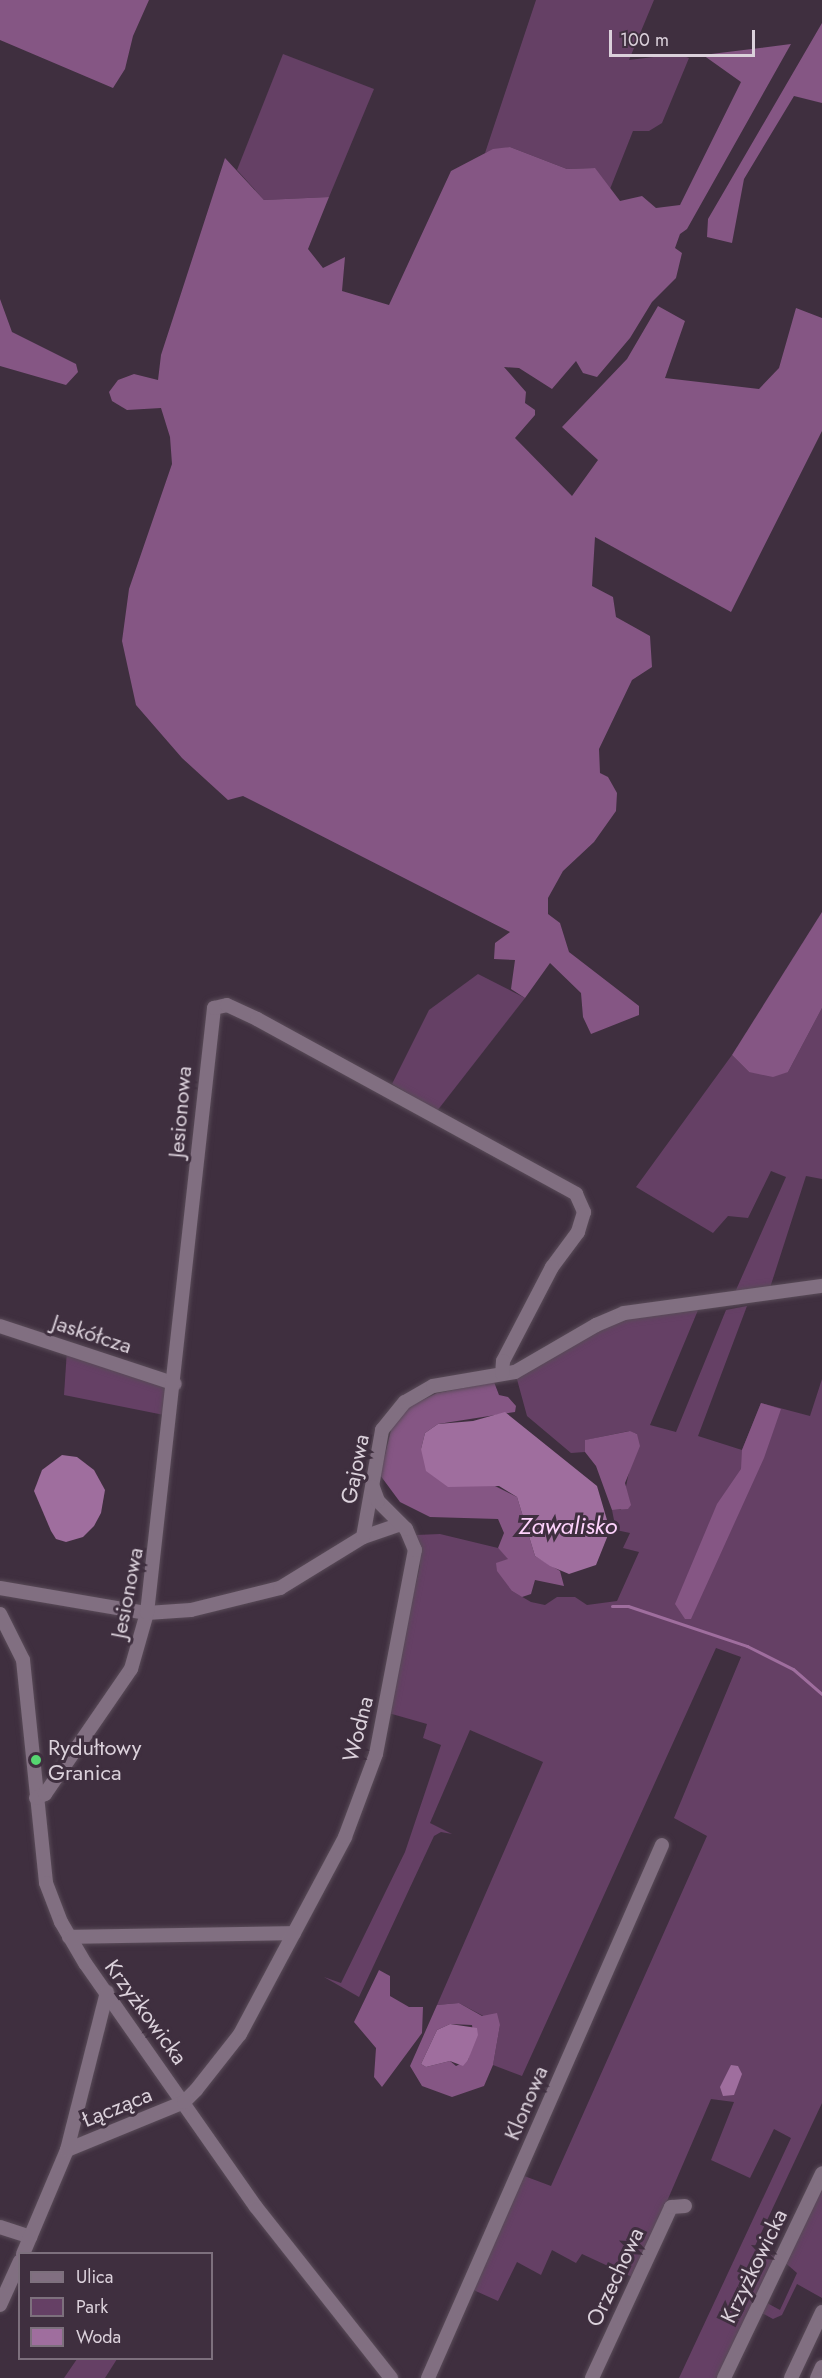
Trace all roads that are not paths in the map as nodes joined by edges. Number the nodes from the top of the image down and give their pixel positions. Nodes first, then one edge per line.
1 (822, 1286) edge
2 (0, 1326) edge
3 (502, 1374) junction
4 (173, 1383) junction
5 (373, 1487) junction
6 (400, 1524) junction
7 (363, 1537) junction
8 (0, 1588) edge
9 (147, 1612) junction
10 (0, 1614) edge
11 (36, 1798) junction
12 (662, 1845) dead end
13 (294, 1933) junction
14 (69, 1937) junction
15 (107, 1992) junction
16 (184, 2102) junction
17 (67, 2150) junction
18 (822, 2173) edge
19 (685, 2206) dead end
20 (0, 2227) edge
21 (30, 2237) junction
22 (23, 2252) edge
23 (18, 2265) edge
24 (0, 2305) edge
25 (822, 2312) edge
26 (822, 2367) edge
27 (391, 2378) edge
28 (428, 2378) edge
29 (592, 2378) edge
30 (724, 2378) edge
31 (791, 2378) edge
32 (817, 2378) edge

1 - 3 street, Gajowa
2 - 4 street, Jaskółcza
3 - 4 street, Jesionowa
3 - 5 street, Gajowa
4 - 9 street, Jesionowa
5 - 6 street, Wodna
5 - 7 street, Gajowa
6 - 7 street
6 - 13 street, Wodna
7 - 9 street, Gajowa
8 - 9 street, Gajowa
9 - 11 street, Jesionowa
10 - 11 street, Krzyżkowicka
11 - 14 street, Krzyżkowicka
12 - 28 street, Klonowa
13 - 14 street
13 - 16 street, Wodna
14 - 15 street, Krzyżkowicka
15 - 16 street, Krzyżkowicka
15 - 17 street
16 - 17 street, Łącząca
16 - 27 street, Krzyżkowicka
17 - 21 street
18 - 30 street, Krzyżkowicka
19 - 29 street, Orzechowa
20 - 21 street
21 - 22 street
23 - 24 street
25 - 31 street
26 - 32 street

